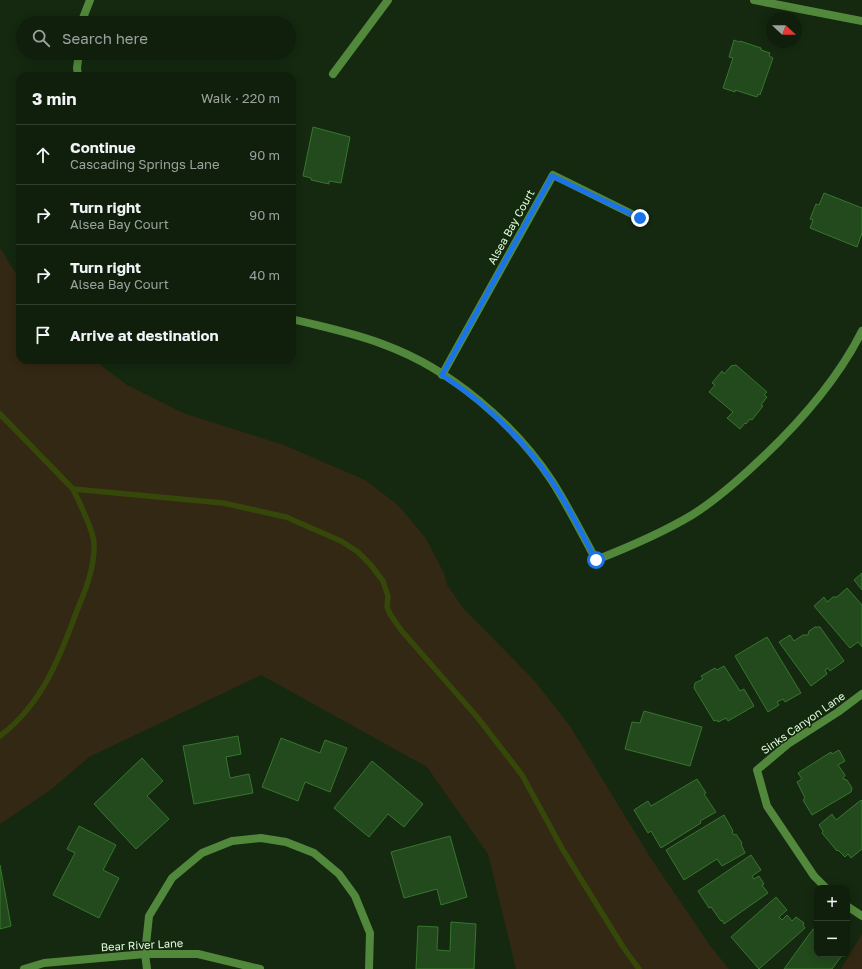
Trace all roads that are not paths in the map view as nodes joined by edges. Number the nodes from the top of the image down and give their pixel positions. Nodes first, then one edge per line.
1 (90, 0) edge
2 (388, 0) edge
3 (754, 0) edge
4 (84, 16) edge
5 (862, 21) edge
6 (78, 60) edge
7 (78, 72) edge
8 (333, 74) dead end
9 (640, 218) dead end
10 (296, 320) edge
11 (862, 331) edge
12 (442, 375) junction
13 (862, 694) edge
14 (823, 885) edge
15 (850, 908) edge
16 (862, 916) edge
17 (145, 954) junction
18 (24, 969) edge
19 (147, 969) edge
20 (260, 969) edge
21 (369, 969) edge

1 - 4 street
2 - 8 street
3 - 5 street
6 - 7 street
9 - 12 street, Alsea Bay Court
10 - 12 street
11 - 12 street
13 - 14 street, Sinks Canyon Lane
15 - 16 street
17 - 18 street, Bear River Lane
17 - 19 street
17 - 20 street, Bear River Lane
17 - 21 street

